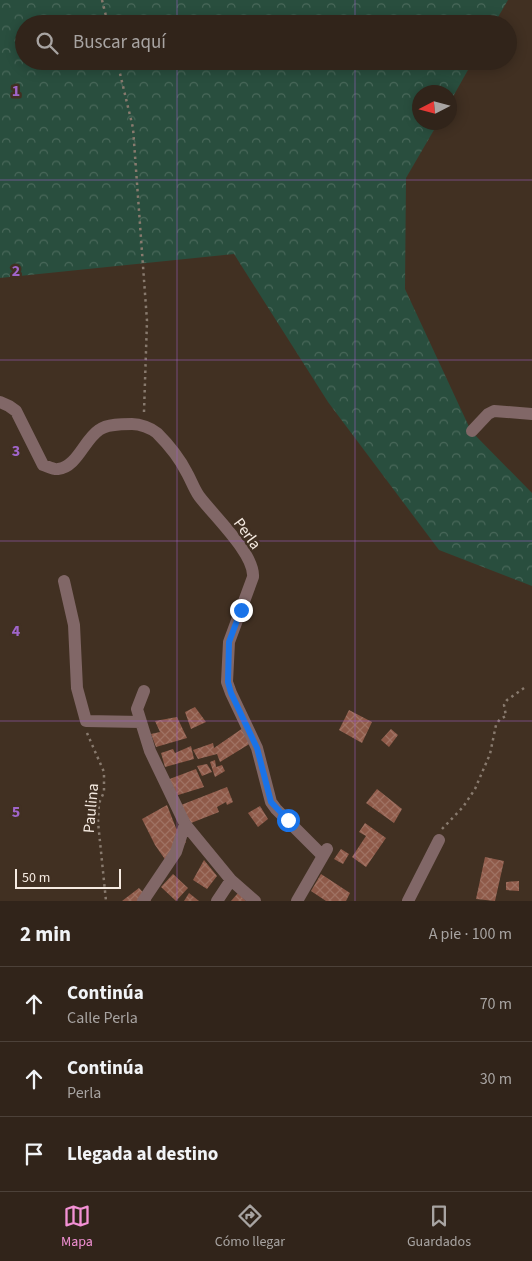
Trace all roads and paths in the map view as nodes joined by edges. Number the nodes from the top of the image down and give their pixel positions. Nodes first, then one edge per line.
1 (102, 0) edge
2 (106, 15) edge
3 (119, 70) edge
4 (0, 402) edge
5 (532, 414) edge
6 (143, 426) junction
7 (472, 431) dead end
8 (64, 581) dead end
9 (524, 688) dead end
10 (144, 691) dead end
11 (86, 721) junction
12 (141, 722) junction
13 (185, 824) junction
14 (439, 840) joint
15 (231, 880) junction
16 (106, 901) edge
17 (143, 901) edge
18 (217, 901) edge
19 (255, 901) edge
20 (297, 901) edge
21 (408, 901) edge

1 - 2 path
3 - 6 path
4 - 6 street
5 - 7 street
6 - 20 street, Perla
8 - 11 street
9 - 14 path
10 - 12 street
11 - 12 street
11 - 16 path, Paulina
12 - 13 street
13 - 15 street
13 - 17 street
14 - 21 street
15 - 18 street
15 - 19 street

